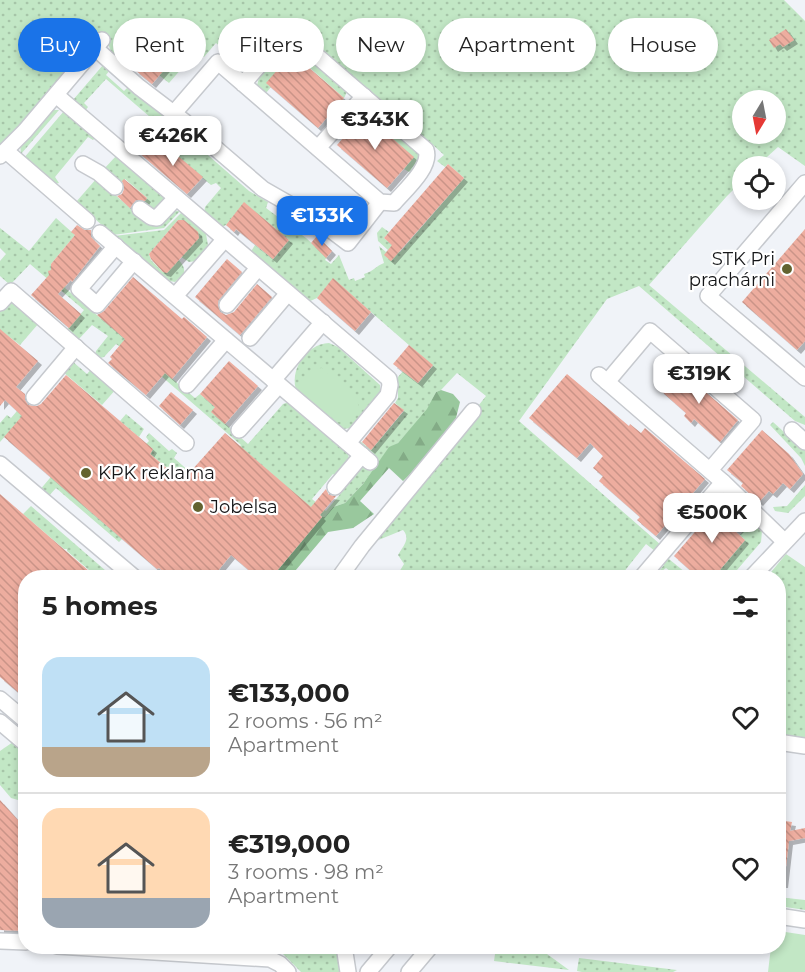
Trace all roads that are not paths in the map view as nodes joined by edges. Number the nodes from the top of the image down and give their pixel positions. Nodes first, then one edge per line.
1 (243, 84) junction
2 (56, 95) junction
3 (364, 96) junction
4 (174, 113) junction
5 (318, 148) junction
6 (3, 153) edge
7 (83, 164) dead end
8 (805, 183) edge
9 (115, 187) dead end
10 (176, 198) junction
11 (380, 202) junction
12 (140, 209) dead end
13 (87, 221) dead end
14 (100, 233) dead end
15 (224, 236) junction
16 (116, 246) junction
17 (134, 261) junction
18 (258, 268) junction
19 (5, 287) edge
20 (288, 293) junction
21 (175, 296) junction
22 (0, 303) edge
23 (227, 305) dead end
24 (323, 322) junction
25 (250, 338) dead end
26 (226, 340) junction
27 (76, 347) junction
28 (805, 378) edge
29 (276, 382) junction
30 (187, 385) dead end
31 (34, 397) dead end
32 (473, 411) dead end
33 (239, 430) dead end
34 (792, 430) dead end
35 (186, 442) dead end
36 (805, 442) edge
37 (348, 443) junction
38 (0, 464) edge
39 (710, 470) junction
40 (723, 482) junction
41 (335, 487) dead end
42 (805, 520) edge
43 (784, 541) junction
44 (126, 570) edge
45 (345, 570) edge
46 (648, 570) edge
47 (758, 570) edge
48 (0, 699) edge
49 (18, 714) edge
50 (0, 722) edge
51 (18, 737) edge
52 (786, 743) edge
53 (805, 746) edge
54 (786, 917) edge
55 (805, 920) edge
56 (0, 941) edge
57 (18, 942) edge
58 (211, 954) edge
59 (345, 954) edge
60 (383, 954) edge
61 (424, 954) edge
62 (288, 972) edge
63 (348, 972) edge
64 (368, 972) edge
65 (409, 972) edge

1 - 3 street
1 - 4 street
1 - 5 street
2 - 4 street
2 - 6 street
2 - 10 street
3 - 5 street
3 - 11 street
4 - 11 street
5 - 11 street
6 - 13 street
7 - 9 street
8 - 28 street
10 - 12 street
10 - 15 street
14 - 16 street
15 - 18 street
15 - 21 street
16 - 17 street
16 - 17 street
17 - 21 street
18 - 20 street
18 - 23 street
19 - 22 street
19 - 27 street
20 - 24 street
20 - 25 street
21 - 26 street
24 - 29 street
24 - 37 street
26 - 29 street
26 - 30 street
27 - 31 street
27 - 35 street
29 - 33 street
29 - 37 street
32 - 45 street
34 - 36 street
37 - 41 street
38 - 44 street
39 - 39 street
39 - 40 street
40 - 43 street
40 - 46 street
42 - 43 street
43 - 47 street
48 - 49 street
50 - 51 street
52 - 53 street
54 - 55 street
56 - 57 street
58 - 62 street
59 - 63 street
60 - 64 street
61 - 65 street

